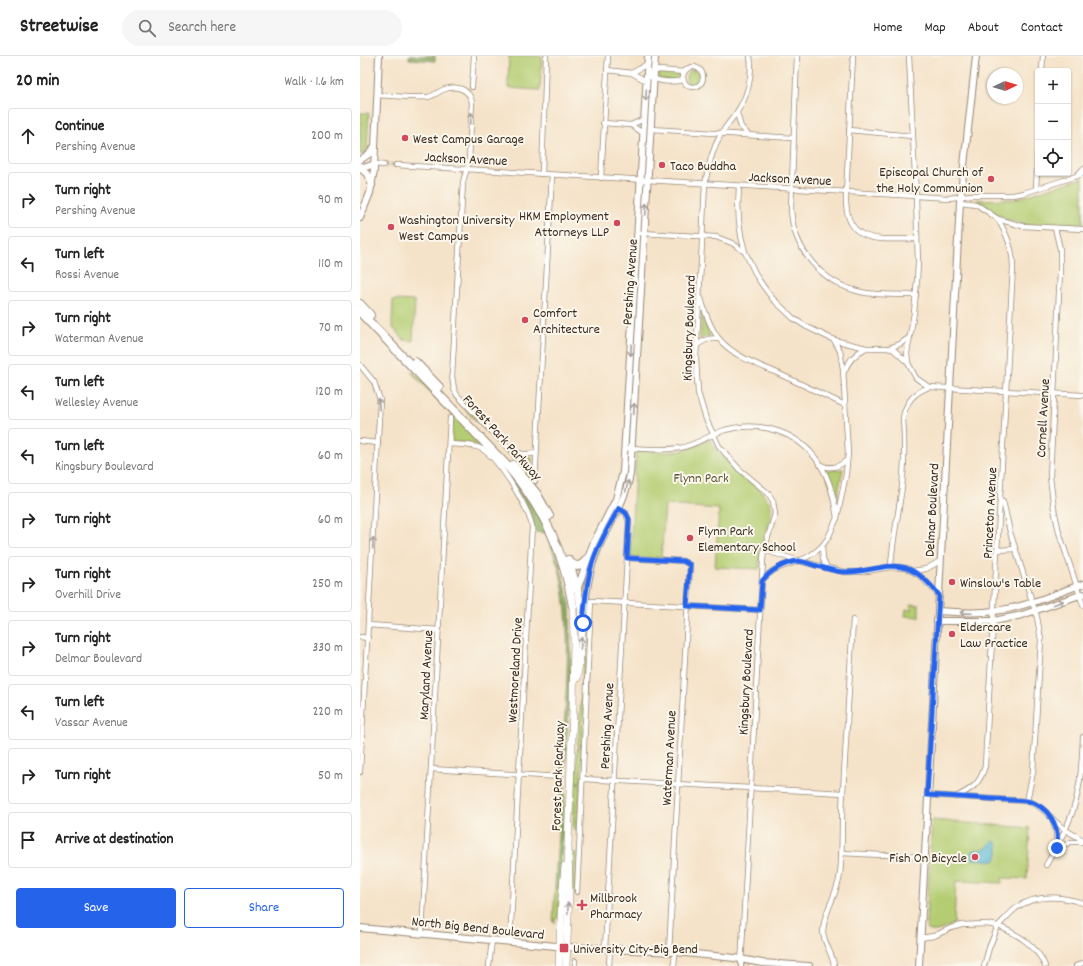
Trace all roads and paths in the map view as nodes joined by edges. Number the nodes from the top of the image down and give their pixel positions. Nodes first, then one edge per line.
1 (379, 56) edge
2 (474, 56) edge
3 (546, 56) edge
4 (608, 56) edge
5 (648, 56) edge
6 (655, 56) edge
7 (750, 56) edge
8 (797, 56) edge
9 (854, 56) edge
10 (909, 56) edge
11 (976, 56) edge
12 (1043, 56) edge
13 (648, 64) junction
14 (1042, 68) edge
15 (607, 70) junction
16 (654, 71) junction
17 (684, 72) junction
18 (632, 73) junction
19 (647, 78) junction
20 (653, 79) junction
21 (684, 80) junction
22 (472, 87) dead end
23 (377, 95) junction
24 (737, 113) junction
25 (644, 119) junction
26 (603, 124) junction
27 (631, 125) junction
28 (651, 129) junction
29 (849, 130) junction
30 (643, 133) junction
31 (722, 133) junction
32 (749, 135) junction
33 (912, 136) junction
34 (793, 138) junction
35 (376, 145) junction
36 (360, 160) edge
37 (375, 164) junction
38 (384, 165) tunnel mouth
39 (396, 165) tunnel mouth
40 (360, 167) edge
41 (466, 169) junction
42 (1083, 169) edge
43 (542, 174) junction
44 (552, 174) junction
45 (1083, 174) edge
46 (1077, 175) junction
47 (1037, 176) edge
48 (601, 178) junction
49 (641, 180) junction
50 (648, 180) junction
51 (705, 184) junction
52 (372, 185) junction
53 (739, 186) junction
54 (791, 189) junction
55 (1036, 189) junction
56 (846, 192) junction
57 (916, 196) junction
58 (960, 199) junction
59 (360, 218) edge
60 (998, 219) junction
61 (1055, 228) junction
62 (1083, 230) edge
63 (638, 233) junction
64 (644, 233) junction
65 (703, 236) junction
66 (917, 239) junction
67 (745, 252) junction
68 (700, 295) junction
69 (916, 295) junction
70 (360, 304) edge
71 (360, 312) edge
72 (910, 336) junction
73 (720, 339) junction
74 (834, 340) junction
75 (391, 341) junction
76 (696, 346) junction
77 (866, 348) junction
78 (888, 348) junction
79 (908, 363) junction
80 (360, 365) edge
81 (844, 374) junction
82 (929, 387) junction
83 (950, 387) junction
84 (1006, 390) junction
85 (1054, 393) junction
86 (1083, 395) edge
87 (845, 405) junction
88 (450, 418) dead end
89 (713, 434) junction
90 (360, 441) edge
91 (378, 443) junction
92 (449, 444) junction
93 (625, 448) junction
94 (632, 448) junction
95 (536, 453) junction
96 (847, 460) junction
97 (820, 464) junction
98 (535, 481) dead end
99 (1002, 485) junction
100 (616, 506) junction
101 (836, 518) junction
102 (822, 546) junction
103 (1015, 549) junction
104 (764, 550) junction
105 (998, 550) junction
106 (627, 558) junction
107 (587, 559) junction
108 (568, 560) junction
109 (799, 561) junction
110 (940, 561) junction
111 (891, 567) junction
112 (827, 568) junction
113 (911, 570) junction
114 (762, 581) junction
115 (1080, 585) edge
116 (577, 589) junction
117 (1082, 594) edge
118 (939, 595) junction
119 (624, 602) junction
120 (1032, 602) junction
121 (1083, 605) edge
122 (573, 606) junction
123 (687, 606) junction
124 (760, 610) junction
125 (938, 611) junction
126 (995, 611) junction
127 (1035, 611) junction
128 (853, 620) dead end
129 (937, 621) junction
130 (994, 621) junction
131 (583, 623) junction
132 (368, 625) junction
133 (439, 630) junction
134 (360, 637) edge
135 (368, 638) junction
136 (573, 710) junction
137 (1083, 737) edge
138 (431, 769) junction
139 (360, 772) edge
140 (519, 774) junction
141 (560, 777) dead end
142 (583, 779) junction
143 (615, 780) junction
144 (678, 783) junction
145 (750, 788) junction
146 (843, 793) junction
147 (927, 795) junction
148 (956, 796) junction
149 (1027, 801) junction
150 (1052, 818) junction
151 (1066, 830) junction
152 (1083, 841) edge
153 (1057, 848) junction
154 (841, 853) junction
155 (924, 857) junction
156 (1046, 865) dead end
157 (577, 892) dead end
158 (1083, 903) edge
159 (998, 926) junction
160 (360, 928) edge
161 (422, 933) junction
162 (920, 938) junction
163 (492, 940) junction
164 (510, 942) junction
165 (563, 947) junction
166 (608, 949) junction
167 (672, 952) junction
168 (741, 958) junction
169 (1083, 963) edge
170 (490, 966) edge
171 (559, 966) edge
172 (566, 966) edge
173 (609, 966) edge
174 (674, 966) edge
175 (741, 966) edge
176 (809, 966) edge
177 (834, 966) edge
178 (919, 966) edge
179 (984, 966) edge
180 (1045, 966) edge
181 (1076, 966) edge

1 - 23 main road
2 - 22 street
3 - 43 street
4 - 15 street
5 - 13 main road, Pershing Avenue
6 - 16 main road, Pershing Avenue
7 - 24 street, Kingsbury Boulevard
8 - 34 street
9 - 29 street
10 - 33 street
11 - 58 main road, Delmar Boulevard
12 - 14 street
13 - 18 street
13 - 19 main road, Pershing Avenue
15 - 18 street
15 - 26 street
16 - 17 street
16 - 19 street
16 - 20 main road, Pershing Avenue
17 - 21 street
17 - 21 street
18 - 19 street
19 - 20 street
19 -> 25 main road, Pershing Avenue
20 - 21 street
20 - 28 main road, Pershing Avenue
23 - 35 main road
41 -> 23 street
24 - 31 street, Kingsbury Boulevard
24 - 32 street
25 - 27 street
25 - 30 main road, Pershing Avenue
26 - 27 street
26 - 48 street
27 - 30 street
28 - 31 street
28 - 50 main road, Pershing Avenue
29 - 33 street
29 - 56 street
30 - 49 main road, Pershing Avenue
31 - 32 street
31 - 51 street, Kingsbury Boulevard
32 - 34 street
33 - 57 street
34 - 54 street
35 - 36 main road
35 - 37 main road
36 - 37 main road
37 - 38 street
37 - 40 main road
37 - 52 main road
39 - 41 street, Jackson Avenue
40 - 52 main road
41 - 43 street, Jackson Avenue
41 - 95 street
42 - 46 street
43 - 44 street, Jackson Avenue
44 - 48 street, Jackson Avenue
44 - 95 street
45 - 46 street, Jackson Avenue
46 - 55 street, Jackson Avenue
47 - 55 street
48 - 49 street, Jackson Avenue
49 - 50 street, Jackson Avenue
49 - 63 main road, Pershing Avenue
50 - 51 street, Jackson Avenue
64 -> 50 main road, Pershing Avenue
51 - 53 street, Jackson Avenue
51 - 65 street, Kingsbury Boulevard
52 - 59 main road
53 - 54 street, Jackson Avenue
53 - 67 street
54 - 56 street, Jackson Avenue
54 - 69 street
55 - 58 street, Jackson Avenue
56 - 57 street, Jackson Avenue
56 - 66 street
57 - 58 street, Jackson Avenue
57 - 66 street
58 - 60 street
58 - 83 main road, Delmar Boulevard
60 - 61 street
60 - 84 street, Princeton Avenue
61 - 62 street
61 - 85 street, Cornell Avenue
63 - 64 street
63 -> 93 main road, Pershing Avenue
64 - 65 street
94 -> 64 main road, Pershing Avenue
65 - 67 street
65 - 68 street, Kingsbury Boulevard
66 - 69 street
67 - 74 street
68 - 73 street
68 - 76 street, Kingsbury Boulevard
69 - 72 street
70 - 75 highway, Forest Park Parkway
71 - 75 highway, Forest Park Parkway
72 - 78 street
72 - 79 street
73 - 76 street
73 - 87 street
74 - 77 street
74 - 81 street
75 - 108 highway, Forest Park Parkway
75 - 122 highway, Forest Park Parkway
76 - 89 street, Kingsbury Boulevard
77 - 78 street
77 - 81 street
78 - 79 street
79 - 82 street
91 -> 80 street
81 - 87 street
82 - 83 street
82 - 111 street
83 - 84 street
83 - 110 main road, Delmar Boulevard
84 - 85 street
84 - 99 street, Princeton Avenue
85 - 86 street
85 - 115 street, Cornell Avenue
87 - 96 street
88 - 92 street, Maryland Avenue
89 - 94 street
89 - 97 street
89 - 104 street, Kingsbury Boulevard
90 - 91 street
132 -> 91 street
92 - 133 street, Maryland Avenue
92 - 140 street, Westmoreland Drive
93 - 94 street
93 - 100 main road, Pershing Avenue
100 -> 94 main road, Pershing Avenue
95 - 98 street
96 - 97 street
96 - 101 street
97 - 101 street
99 - 103 street
99 - 105 street, Princeton Avenue
100 - 106 street, Pershing Avenue
100 - 107 main road, Pershing Avenue
100 - 131 main road, Pershing Avenue
101 - 102 street
102 - 109 street
102 - 112 street
103 - 105 street
103 - 120 street
104 - 109 street
104 - 114 street, Kingsbury Boulevard
105 - 126 street, Princeton Avenue
106 - 119 street, Pershing Avenue
106 - 123 street, Waterman Avenue
107 - 108 highway
107 - 116 main road, Pershing Avenue
108 - 116 highway, Forest Park Parkway
109 - 112 street
109 - 114 street
110 - 113 street
110 - 118 main road, Delmar Boulevard
111 - 112 street
111 - 113 street
113 - 118 street
114 - 124 street, Kingsbury Boulevard
115 - 117 street, Cornell Avenue
115 - 120 main road
116 - 122 main road, Pershing Avenue
116 - 131 main road, Forest Park Parkway
117 - 121 street, Cornell Avenue
127 -> 117 main road
118 - 125 main road, Delmar Boulevard
119 - 123 street
119 - 142 street
119 - 143 street, Pershing Avenue
120 - 126 main road
120 - 127 street
122 - 136 main road, Forest Park Parkway
123 - 124 street
123 - 144 street, Waterman Avenue
124 - 145 street, Kingsbury Boulevard
126 -> 125 main road
125 - 129 main road, Delmar Boulevard
126 - 130 street, Princeton Avenue
127 - 130 main road
127 - 149 street
128 - 146 street
129 - 130 main road
129 - 147 main road, Delmar Boulevard
130 - 148 street, Princeton Avenue
136 -> 131 main road, Forest Park Parkway
132 - 133 street
132 - 135 street
133 - 138 street, Maryland Avenue
134 - 135 street
135 - 139 street
136 - 165 main road, Forest Park Parkway
137 - 151 street
138 - 140 street
138 - 161 street, Maryland Avenue
140 - 141 street
140 - 164 street, Westmoreland Drive
142 - 143 street
142 - 157 street
143 - 144 street
143 - 166 street, Pershing Avenue
144 - 145 street
144 - 167 street, Waterman Avenue
145 - 146 street
145 - 168 street, Kingsbury Boulevard
146 - 154 street
147 - 148 street
147 - 155 main road, Delmar Boulevard
148 - 149 street
149 - 150 street
150 - 151 street
150 - 153 street
151 - 152 street
151 - 153 street
152 - 153 street
153 - 156 street
154 - 155 street
154 - 177 street
155 - 162 main road, Delmar Boulevard
158 - 159 street
159 - 162 street
159 - 179 street
159 - 180 street
160 - 161 main road, North Big Bend Boulevard
161 - 163 main road, North Big Bend Boulevard
162 - 178 main road, Delmar Boulevard
163 - 164 main road, North Big Bend Boulevard
163 - 170 street
164 - 165 main road, North Big Bend Boulevard
165 - 166 main road, North Big Bend Boulevard
165 - 171 main road, Forest Park Parkway
165 - 172 main road, Forest Park Parkway
166 - 167 main road, North Big Bend Boulevard
166 - 173 street, Pershing Avenue
167 - 168 main road, North Big Bend Boulevard
167 - 174 street, Waterman Avenue
168 - 175 street, Kingsbury Boulevard
168 - 176 main road, North Big Bend Boulevard
169 - 181 street

